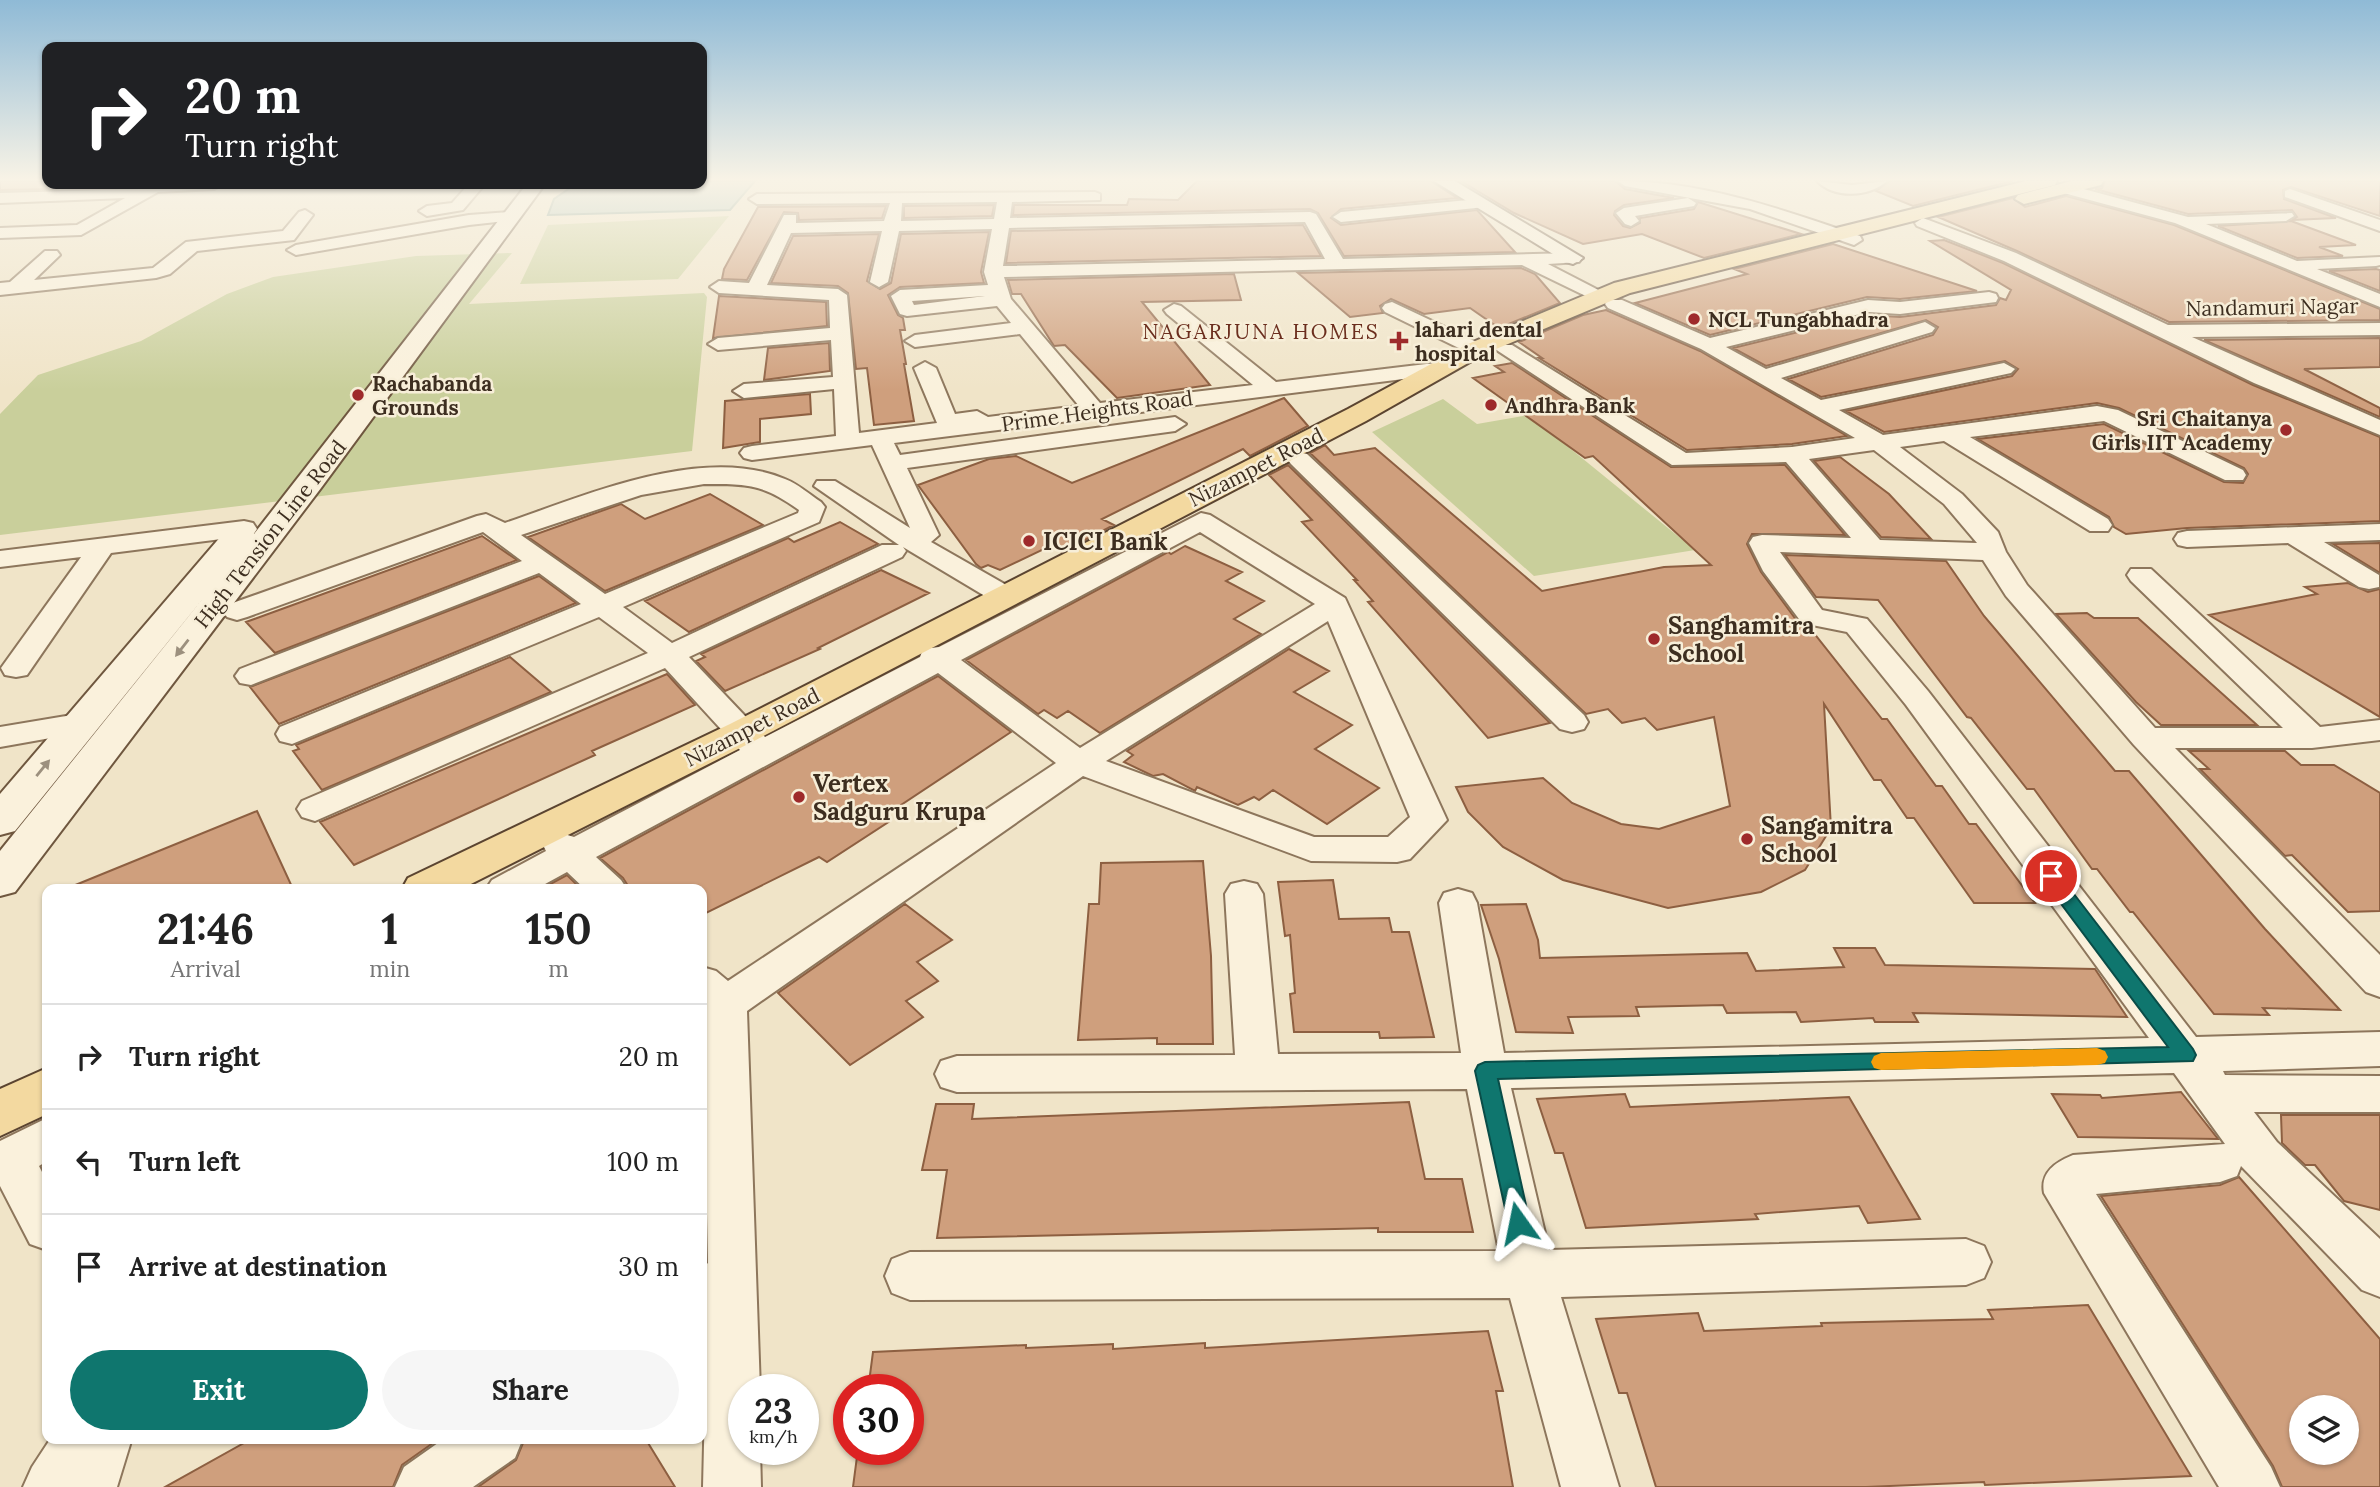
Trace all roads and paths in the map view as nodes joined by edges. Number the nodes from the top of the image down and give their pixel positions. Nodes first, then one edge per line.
1 (184, 250) edge
2 (472, 250) edge
3 (475, 250) edge
4 (775, 250) edge
5 (886, 250) edge
6 (1002, 250) edge
7 (1329, 250) edge
8 (1560, 250) edge
9 (1795, 250) edge
10 (1993, 250) edge
11 (2255, 250) edge
12 (51, 255) dead end
13 (1573, 258) joint
14 (1525, 260) junction
15 (2376, 261) dead end
16 (2291, 265) junction
17 (1338, 266) junction
18 (879, 282) dead end
19 (719, 287) dead end
20 (8, 288) edge
21 (756, 289) junction
22 (1989, 298) dead end
23 (1608, 300) junction
24 (1006, 301) junction
25 (2380, 301) edge
26 (1392, 308) dead end
27 (1174, 310) dead end
28 (1925, 328) dead end
29 (2380, 329) edge
30 (2164, 331) junction
31 (841, 333) junction
32 (916, 334) dead end
33 (718, 344) dead end
34 (1708, 345) junction
35 (1490, 349) junction
36 (925, 368) dead end
37 (1443, 368) junction
38 (2004, 369) dead end
39 (1762, 377) junction
40 (844, 382) junction
41 (1269, 388) junction
42 (744, 391) dead end
43 (1816, 408) junction
44 (1094, 410) junction
45 (2341, 412) junction
46 (2380, 414) edge
47 (1175, 424) dead end
48 (981, 426) junction
49 (2380, 428) edge
50 (1949, 434) junction
51 (881, 438) junction
52 (848, 442) junction
53 (1880, 443) junction
54 (752, 453) dead end
55 (1792, 454) junction
56 (1299, 459) junction
57 (892, 463) junction
58 (2234, 475) dead end
59 (826, 486) dead end
60 (2099, 525) dead end
61 (244, 529) junction
62 (2380, 532) edge
63 (502, 533) junction
64 (926, 535) dead end
65 (2295, 536) junction
66 (2187, 539) dead end
67 (103, 546) junction
68 (1873, 548) junction
69 (892, 551) dead end
70 (1992, 552) junction
71 (0, 559) edge
72 (543, 562) junction
73 (2141, 575) dead end
74 (2369, 581) dead end
75 (1005, 596) junction
76 (1335, 604) junction
77 (605, 605) junction
78 (237, 611) dead end
79 (670, 655) junction
80 (938, 658) junction
81 (16, 668) dead end
82 (251, 676) dead end
83 (1572, 722) dead end
84 (78, 724) junction
85 (2380, 730) edge
86 (292, 734) dead end
87 (0, 737) edge
88 (2146, 738) junction
89 (2312, 738) junction
90 (750, 740) junction
91 (1079, 764) junction
92 (315, 810) dead end
93 (13, 830) edge
94 (566, 849) junction
95 (0, 881) edge
96 (435, 884) edge
97 (486, 884) edge
98 (513, 884) edge
99 (603, 884) edge
100 (1244, 894) dead end
101 (1458, 903) dead end
102 (2380, 981) edge
103 (710, 1002) edge
104 (2380, 1049) edge
105 (2185, 1055) junction
106 (1258, 1070) junction
107 (1485, 1071) junction
108 (957, 1074) dead end
109 (42, 1092) edge
110 (2214, 1093) junction
111 (2380, 1094) edge
112 (0, 1114) edge
113 (42, 1115) edge
114 (0, 1136) edge
115 (42, 1141) edge
116 (2220, 1162) dead end
117 (42, 1219) edge
118 (1966, 1262) dead end
119 (2380, 1273) edge
120 (1529, 1274) junction
121 (910, 1276) dead end
122 (717, 1286) edge
123 (80, 1444) edge
124 (102, 1444) edge
125 (486, 1444) edge
126 (52, 1487) edge
127 (88, 1487) edge
128 (424, 1487) edge
129 (732, 1487) edge
130 (1590, 1487) edge
131 (2251, 1487) edge

1 - 20 street
2 - 61 main road, High Tension Line Road
3 -> 93 main road, High Tension Line Road
4 - 21 street
5 - 18 street
6 - 24 street
7 - 17 street
8 - 13 main road
9 - 23 main road, Nizampet Road
10 - 30 street
11 - 16 street
12 - 20 street
13 - 14 street
14 - 17 street
14 - 23 street
15 - 16 street
16 - 25 street
17 - 24 street
19 - 21 street
21 - 31 street
22 - 34 street
23 - 34 street
23 - 35 main road, Nizampet Road
24 - 32 street
24 - 44 street
26 - 35 street
27 - 41 street
28 - 39 street
29 - 30 street, Nandamuri Nagar
30 - 45 street
31 - 33 street
31 - 40 street
34 - 39 street
35 - 37 main road, Nizampet Road
35 - 55 street
35 - 56 main road, Nizampet Road
36 - 48 street
37 - 41 street, Prime Heights Road
37 - 75 main road, Nizampet Road
38 - 43 street
39 - 43 street
40 - 42 street
40 - 52 street
41 - 44 street, Prime Heights Road
43 - 53 street
44 - 48 street, Prime Heights Road
45 - 46 street
45 - 49 street
47 - 57 street
48 - 51 street, Prime Heights Road
50 - 53 street
50 - 58 street
50 - 60 street
51 - 52 street, Prime Heights Road
51 - 57 street
52 - 54 street, Prime Heights Road
53 - 55 street
53 - 70 street
55 - 68 street
56 - 80 main road, Nizampet Road
56 - 83 street
57 - 64 street
59 - 75 street
61 - 67 street
61 - 84 main road, High Tension Line Road
62 - 65 street
63 - 72 street
63 - 77 street
63 - 78 street
65 - 66 street
65 - 74 street
67 - 71 street
67 - 81 street
68 - 70 street
68 - 105 street
69 - 79 street
70 - 88 street
72 - 77 street
72 - 82 street
73 - 89 street
75 - 90 main road, Nizampet Road
76 - 80 street
76 - 91 street
76 - 91 street
77 - 79 street
77 - 86 street
79 - 90 street
79 - 92 street
80 - 90 main road, Nizampet Road
80 - 91 street
80 - 94 street
84 - 87 street
93 -> 84 main road, High Tension Line Road
85 - 89 street
88 - 89 street
88 - 102 street
90 - 94 main road, Nizampet Road
90 - 96 main road, Nizampet Road
91 - 103 street
93 - 95 main road, High Tension Line Road
94 - 97 main road, Nizampet Road
94 - 98 street
94 - 99 street
100 - 106 street
101 - 107 street
103 - 122 street
104 - 105 street
105 - 107 street
105 - 110 street
106 - 107 street
106 - 108 street
107 - 120 street
109 - 112 main road
110 - 111 street
110 - 119 street
113 - 114 main road
115 - 117 street
116 - 131 street
118 - 120 street
120 - 121 street
120 - 130 street
122 - 129 street
123 - 126 street
124 - 127 street
125 - 128 street

